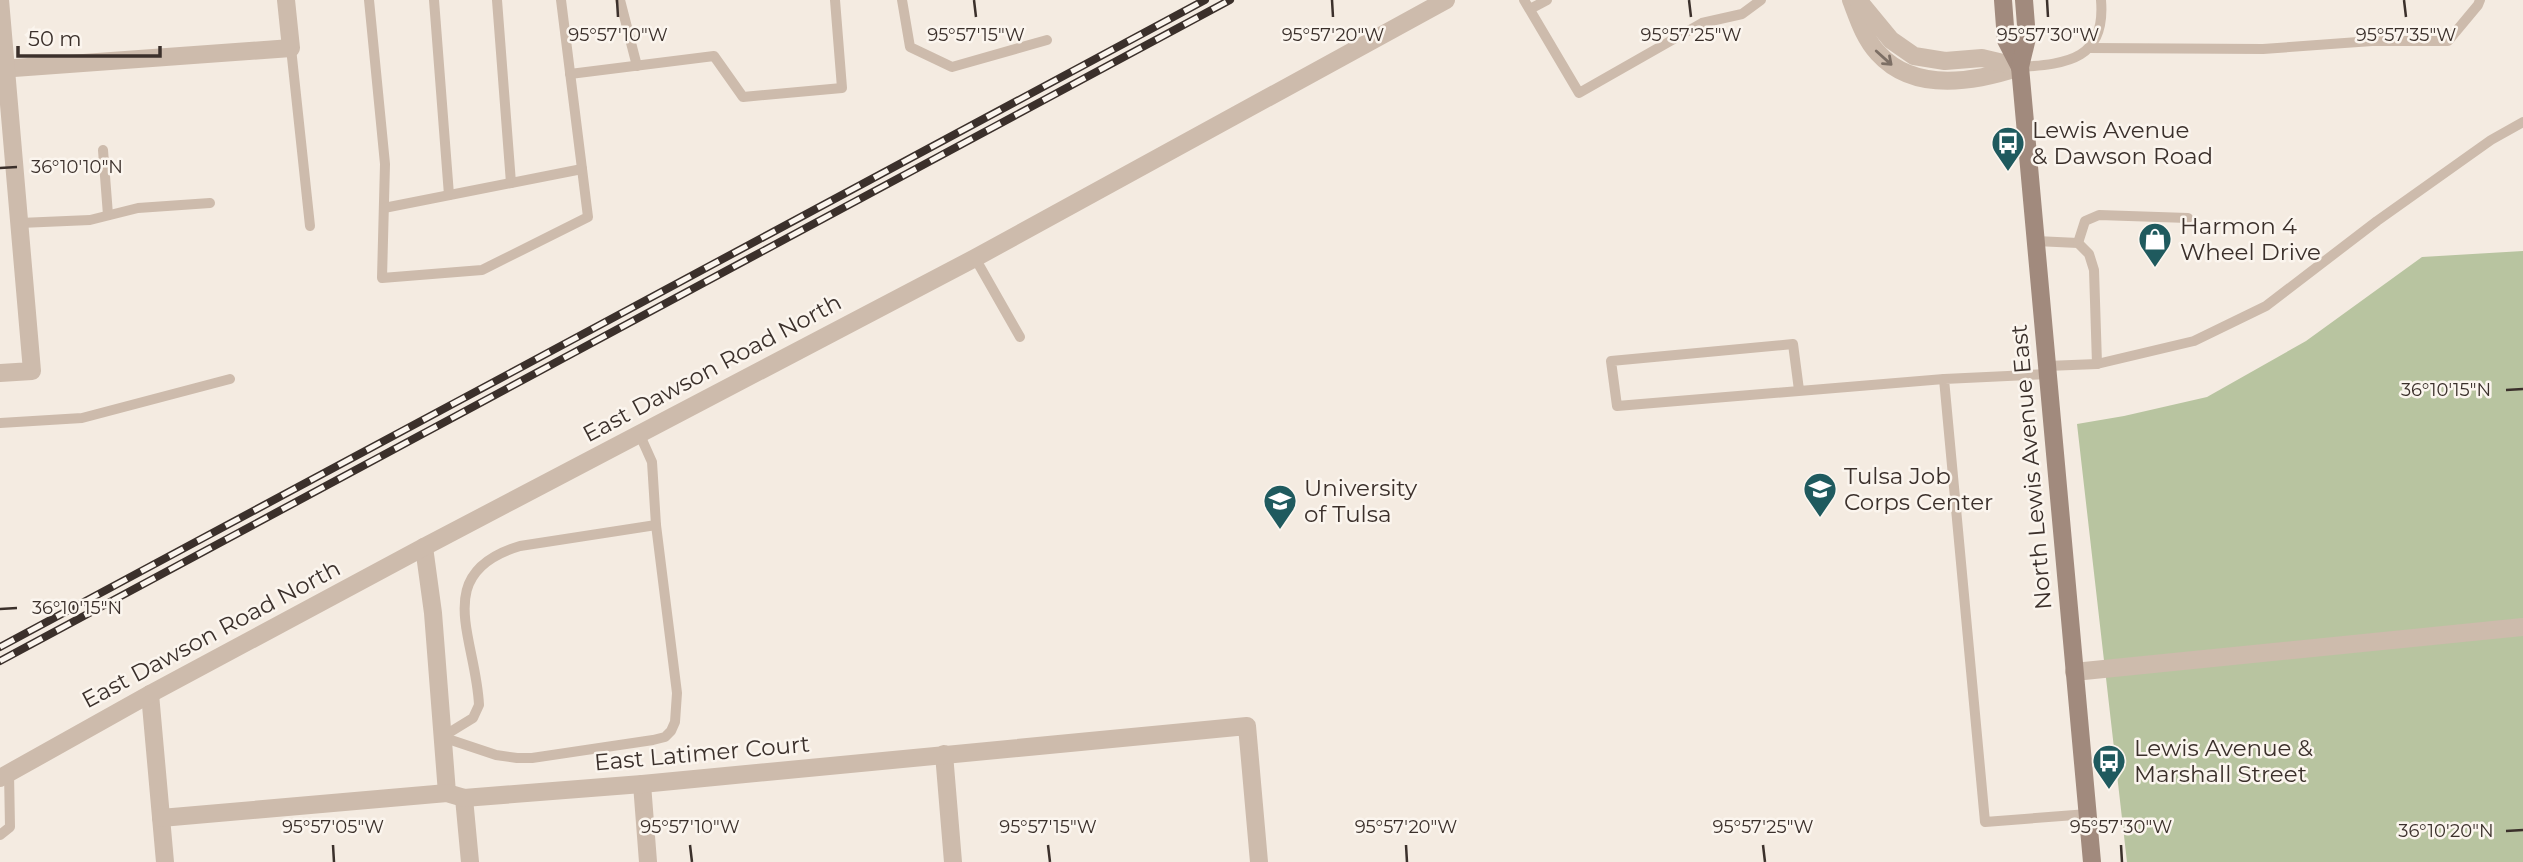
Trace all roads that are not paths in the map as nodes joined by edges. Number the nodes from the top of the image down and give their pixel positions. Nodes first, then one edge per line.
1 (0, 0) edge
2 (286, 0) edge
3 (369, 0) edge
4 (434, 0) edge
5 (497, 0) edge
6 (561, 0) edge
7 (620, 0) edge
8 (835, 0) edge
9 (902, 0) edge
10 (1446, 0) edge
11 (1547, 0) edge
12 (1761, 0) edge
13 (1851, 0) edge
14 (1858, 0) edge
15 (2003, 0) edge
16 (2024, 0) edge
17 (2101, 0) edge
18 (2480, 0) edge
19 (1527, 5) edge
20 (1047, 40) dead end
21 (291, 48) junction
22 (2090, 48) junction
23 (637, 66) junction
24 (2020, 67) junction
25 (3, 69) edge
26 (570, 75) junction
27 (2523, 122) edge
28 (103, 150) dead end
29 (582, 169) junction
30 (511, 183) junction
31 (449, 195) junction
32 (211, 203) dead end
33 (384, 208) junction
34 (108, 215) junction
35 (2188, 218) dead end
36 (20, 223) junction
37 (310, 226) dead end
38 (2036, 241) junction
39 (2078, 243) junction
40 (975, 258) junction
41 (1020, 337) dead end
42 (2097, 364) junction
43 (2047, 370) junction
44 (0, 373) edge
45 (230, 379) dead end
46 (1944, 379) junction
47 (1799, 390) junction
48 (0, 424) edge
49 (639, 433) junction
50 (656, 525) junction
51 (424, 547) junction
52 (2523, 627) edge
53 (2074, 671) junction
54 (150, 694) junction
55 (442, 737) junction
56 (944, 754) junction
57 (4, 775) edge
58 (642, 784) junction
59 (455, 795) junction
60 (2088, 814) junction
61 (161, 818) junction
62 (0, 835) edge
63 (165, 862) edge
64 (470, 862) edge
65 (648, 862) edge
66 (953, 862) edge
67 (1259, 862) edge
68 (2092, 862) edge

1 - 25 street
2 - 21 street
3 - 33 lane
4 - 31 lane
5 - 30 lane
6 - 26 lane
7 - 23 lane
8 - 23 lane
9 - 20 lane
10 - 40 street, East Dawson Road North
11 - 19 lane
12 - 19 lane
13 -> 24 street
14 - 24 street
15 - 24 main road, North Lewis Avenue East
16 - 24 main road, North Lewis Avenue East
17 - 22 lane
18 - 22 lane
21 - 25 street
21 - 37 lane
22 - 24 lane
23 - 26 lane
24 - 38 main road, North Lewis Avenue East
25 - 36 street
26 - 29 lane
27 - 42 lane
28 - 34 lane
29 - 30 lane
29 - 33 lane
30 - 31 lane
31 - 33 lane
32 - 34 lane
34 - 36 lane
35 - 39 lane
36 - 44 street
38 - 39 lane
38 - 43 main road, North Lewis Avenue East
39 - 42 lane
40 - 41 lane
40 - 49 street, East Dawson Road North
42 - 43 lane
43 - 46 lane
43 - 53 main road, North Lewis Avenue East
45 - 48 lane
46 - 47 lane
46 - 60 lane
47 - 47 lane
49 - 50 lane
49 - 51 street, East Dawson Road North
50 - 55 lane
50 - 55 lane
51 - 54 street, East Dawson Road North
51 - 55 street
52 - 53 street
53 - 60 main road, North Lewis Avenue East
54 - 57 street, East Dawson Road North
54 - 61 street
55 - 59 street
56 - 58 street, East Latimer Court
56 - 66 street
56 - 67 street, East Latimer Court
57 - 62 lane
58 - 59 street, East Latimer Court
58 - 65 street
59 - 61 street, East Latimer Court
59 - 64 street
60 - 68 main road, North Lewis Avenue East
61 - 63 street

